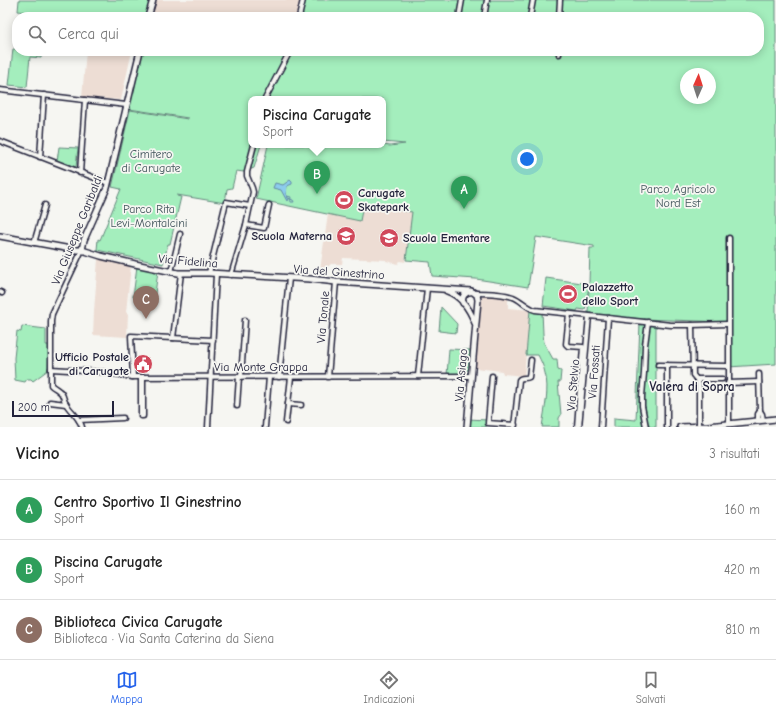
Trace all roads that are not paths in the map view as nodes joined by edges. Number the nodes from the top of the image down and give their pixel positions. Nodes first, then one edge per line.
1 (153, 0) edge
2 (302, 0) edge
3 (462, 0) edge
4 (487, 0) edge
5 (533, 0) edge
6 (560, 0) edge
7 (149, 12) edge
8 (300, 12) edge
9 (460, 12) edge
10 (485, 12) edge
11 (531, 12) edge
12 (560, 12) edge
13 (139, 56) edge
14 (287, 56) edge
15 (0, 90) edge
16 (44, 95) junction
17 (267, 96) edge
18 (84, 100) junction
19 (126, 105) junction
20 (0, 141) edge
21 (253, 148) edge
22 (40, 157) junction
23 (80, 173) junction
24 (108, 183) junction
25 (45, 205) dead end
26 (250, 206) junction
27 (269, 206) dead end
28 (246, 225) junction
29 (180, 234) dead end
30 (0, 236) edge
31 (729, 238) dead end
32 (34, 243) junction
33 (82, 250) junction
34 (171, 272) junction
35 (180, 273) junction
36 (209, 273) junction
37 (216, 274) junction
38 (231, 275) junction
39 (289, 278) junction
40 (336, 282) junction
41 (427, 288) junction
42 (445, 290) junction
43 (476, 294) junction
44 (464, 304) junction
45 (569, 314) junction
46 (589, 316) junction
47 (608, 318) junction
48 (245, 320) dead end
49 (648, 322) junction
50 (475, 324) junction
51 (728, 324) junction
52 (692, 325) junction
53 (173, 338) junction
54 (213, 340) junction
55 (585, 346) junction
56 (531, 360) dead end
57 (658, 365) dead end
58 (667, 365) junction
59 (692, 366) junction
60 (728, 366) junction
61 (52, 369) junction
62 (759, 374) dead end
63 (418, 376) junction
64 (471, 376) junction
65 (492, 376) dead end
66 (133, 377) junction
67 (142, 377) junction
68 (240, 377) junction
69 (269, 377) junction
70 (279, 377) junction
71 (291, 377) junction
72 (328, 377) junction
73 (210, 378) junction
74 (722, 379) dead end
75 (697, 380) junction
76 (759, 382) junction
77 (728, 383) junction
78 (50, 402) dead end
79 (66, 404) junction
80 (288, 404) junction
81 (301, 405) dead end
82 (237, 406) dead end
83 (123, 418) dead end
84 (776, 419) edge
85 (79, 420) junction
86 (760, 420) junction
87 (286, 422) dead end
88 (730, 424) edge
89 (515, 426) edge
90 (700, 426) edge
91 (708, 426) edge
92 (82, 427) edge
93 (208, 427) edge
94 (265, 427) edge
95 (467, 427) edge
96 (578, 427) edge
97 (601, 427) edge
98 (646, 427) edge
99 (667, 427) edge
100 (680, 427) edge

1 - 7 street
2 - 8 street
3 - 9 street
4 - 10 street
5 - 11 street
6 - 12 street
13 - 19 street, Via Giuseppe Garibaldi
14 - 17 street
15 - 16 street
16 - 18 street
16 - 22 street
18 - 19 street
18 - 23 street
19 - 24 street, Via Giuseppe Garibaldi
20 - 22 street
21 - 26 street, Via Fidelina
22 - 23 street
23 - 24 street
24 - 33 street, Via Giuseppe Garibaldi
25 - 32 street
26 - 28 street, Via Fidelina
26 - 36 street
27 - 28 street
28 - 38 street, Via Fidelina
29 - 34 street
30 - 32 street, Via Fidelina
31 - 51 street
32 - 33 street, Via Fidelina
33 - 34 street, Via Fidelina
33 - 61 street, Via Giuseppe Garibaldi
34 - 35 street, Via Fidelina
35 - 36 street, Via Fidelina
35 - 53 street
36 - 37 street, Via Fidelina
37 - 38 street, Via Fidelina
37 - 54 street
38 - 39 street, Via del Ginestrino
39 - 40 street, Via del Ginestrino
39 - 70 street
40 - 41 street, Via del Ginestrino
40 - 72 street, Via Tonale
41 - 42 street, Via del Ginestrino
41 - 63 street
42 - 43 street, Via del Ginestrino
42 - 44 street, Via del Ginestrino
43 - 44 street
43 - 44 street
43 - 45 street, Via del Ginestrino
43 - 50 street, Via Asiago
44 - 50 street
45 - 46 street, Via del Ginestrino
45 - 55 street, Via Stelvio
46 - 47 street, Via del Ginestrino
46 - 55 street, Via Stelvio
47 - 49 street, Via del Ginestrino
47 - 97 street, Via Fossati
48 - 68 street
49 - 52 street, Via del Ginestrino
49 - 98 street
50 - 64 street, Via Asiago
51 - 52 street, Via del Ginestrino
51 - 60 street
52 - 59 street
53 - 54 street
53 - 66 street
54 - 73 street
55 - 96 street, Via Stelvio
56 - 89 street
57 - 58 street
58 - 59 street
58 - 99 street
59 - 60 street
59 - 75 street
60 - 77 street
61 - 66 street, Via Monte Grappa
61 - 79 street, Via Giuseppe Garibaldi
62 - 76 street
63 - 64 street, Via Monte Grappa
63 - 72 street, Via Monte Grappa
64 - 95 street, Via Asiago
65 - 89 street
66 - 67 street, Via Monte Grappa
67 - 67 street
67 - 73 street, Via Monte Grappa
68 - 69 street, Via Monte Grappa
68 - 73 street, Via Monte Grappa
68 - 82 street
69 - 70 street, Via Monte Grappa
69 - 94 street
70 - 71 street, Via Monte Grappa
71 - 72 street, Via Monte Grappa
71 - 80 street
73 - 93 street
74 - 75 street
75 - 90 street
76 - 77 street
76 - 86 street
77 - 88 street
78 - 79 street
79 - 85 street
80 - 81 street
80 - 87 street
83 - 85 street
84 - 86 street
85 - 92 street
86 - 88 street
88 - 91 street
90 - 91 street
90 - 100 street

